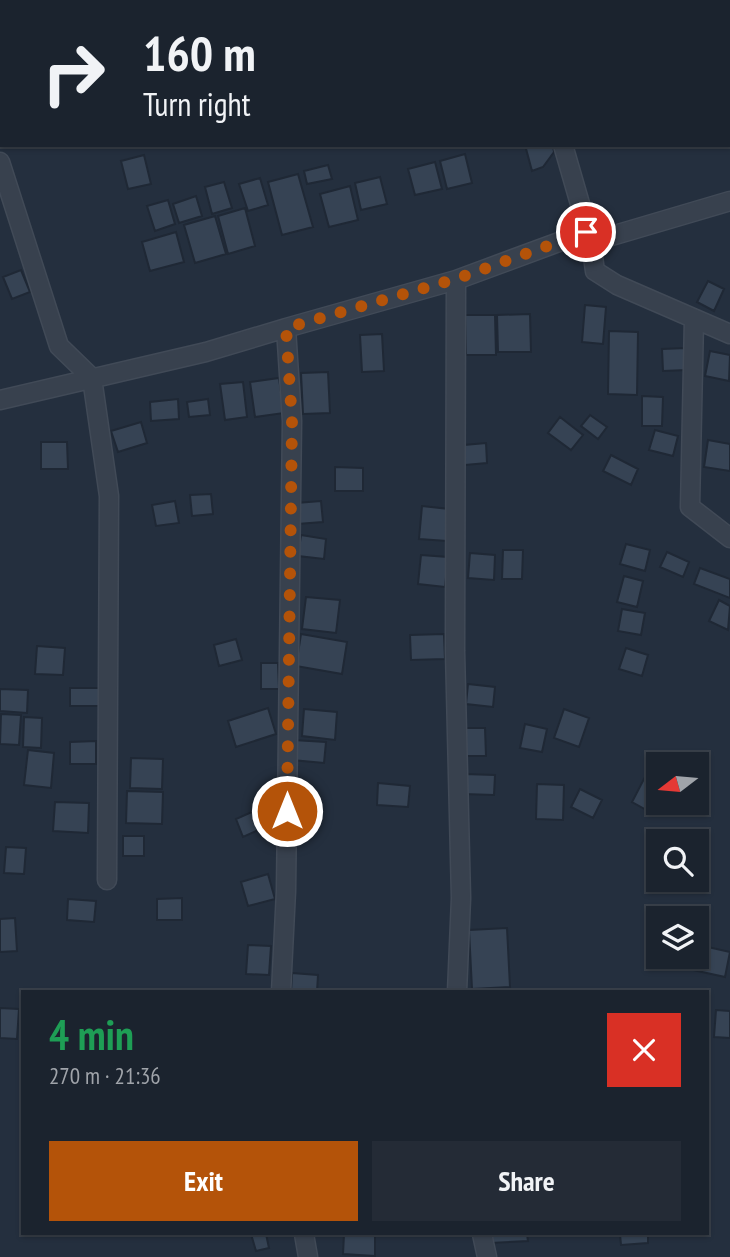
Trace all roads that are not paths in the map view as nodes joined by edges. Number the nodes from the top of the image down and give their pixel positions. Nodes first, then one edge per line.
1 (564, 147) edge
2 (0, 162) edge
3 (730, 201) edge
4 (588, 237) junction
5 (456, 279) junction
6 (694, 320) junction
7 (286, 328) junction
8 (730, 334) edge
9 (92, 378) junction
10 (0, 400) edge
11 (730, 538) edge
12 (107, 880) dead end
13 (281, 990) edge
14 (457, 990) edge
15 (304, 1235) edge
16 (482, 1235) edge
17 (308, 1257) edge
18 (487, 1257) edge

1 - 4 street
2 - 9 street
3 - 4 street
4 - 5 street
4 - 6 street
5 - 7 street
5 - 14 street
6 - 8 street
6 - 11 street
7 - 9 street
7 - 13 street
9 - 10 street
9 - 12 street
15 - 17 street
16 - 18 street

